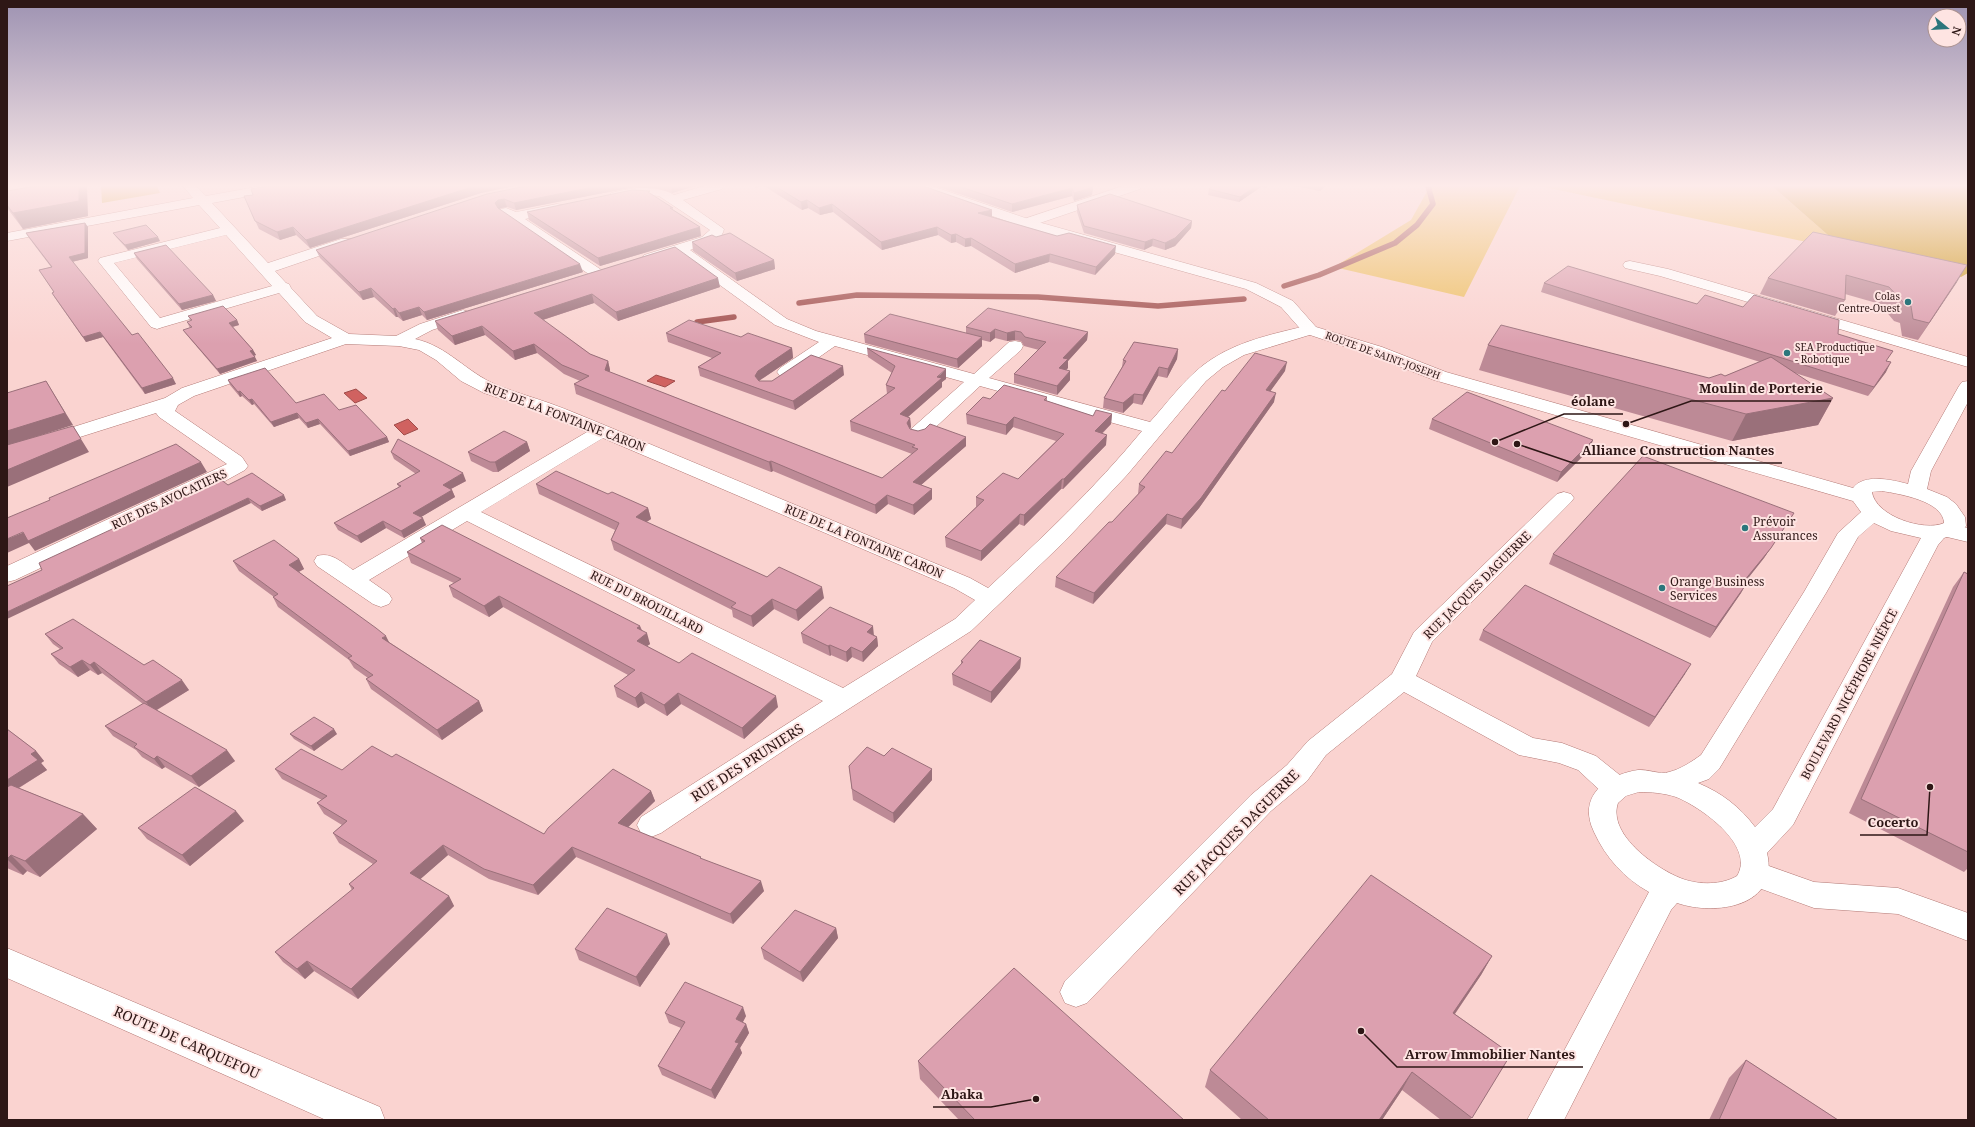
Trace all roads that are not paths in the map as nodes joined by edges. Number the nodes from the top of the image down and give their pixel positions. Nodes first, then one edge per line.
1 (196, 239) edge
2 (238, 239) edge
3 (356, 239) edge
4 (545, 239) edge
5 (709, 239) edge
6 (1082, 239) edge
7 (679, 249) junction
8 (635, 262) edge
9 (1630, 265) dead end
10 (613, 269) edge
11 (265, 270) junction
12 (598, 274) junction
13 (576, 280) edge
14 (284, 287) junction
15 (480, 310) edge
16 (1310, 330) junction
17 (345, 339) junction
18 (833, 340) junction
19 (399, 341) junction
20 (1015, 346) dead end
21 (1968, 362) edge
22 (976, 379) junction
23 (774, 380) edge
24 (1968, 386) edge
25 (170, 402) junction
26 (1154, 429) junction
27 (602, 431) junction
28 (918, 433) edge
29 (7, 454) edge
30 (1916, 491) junction
31 (1564, 498) dead end
32 (1866, 505) junction
33 (467, 513) junction
34 (1955, 526) edge
35 (325, 561) dead end
36 (7, 575) edge
37 (354, 579) junction
38 (381, 599) dead end
39 (990, 599) junction
40 (1402, 680) junction
41 (844, 700) junction
42 (1669, 784) junction
43 (1616, 788) junction
44 (651, 825) dead end
45 (1754, 861) junction
46 (1672, 888) junction
47 (1968, 927) edge
48 (7, 963) edge
49 (1076, 992) dead end
50 (367, 1120) edge
51 (1545, 1120) edge

1 - 14 street
2 - 11 street, RUE DE LA FONTAINE CARON
3 - 11 street
4 - 12 street
5 - 7 street
6 - 16 street, ROUTE DE SAINT-JOSEPH
7 - 8 street
7 - 18 street
9 - 21 street
10 - 12 street
11 - 14 street, RUE DE LA FONTAINE CARON
12 - 13 street
14 - 17 street, RUE DE LA FONTAINE CARON
15 - 19 street
16 - 26 street
16 - 32 street, ROUTE DE SAINT-JOSEPH
17 - 19 street, RUE DE LA FONTAINE CARON
17 - 25 street
18 - 22 street
18 - 23 street
19 - 27 street, RUE DE LA FONTAINE CARON
20 - 22 street
22 - 26 street
22 - 28 street
24 - 30 street
25 - 29 street
25 - 36 street, RUE DES AVOCATIERS
26 - 39 street
27 - 33 street
27 - 39 street, RUE DE LA FONTAINE CARON
30 - 32 street
30 - 34 street
31 - 40 street, RUE JACQUES DAGUERRE
32 - 34 street, ROUTE DE SAINT-JOSEPH
32 - 42 street
33 - 37 street
33 - 41 street, RUE DU BROUILLARD
34 - 45 street, BOULEVARD NICÉPHORE NIÉPCE
35 - 37 street
37 - 38 street
39 - 41 street
40 - 43 street
40 - 49 street, RUE JACQUES DAGUERRE
41 - 44 street, RUE DES PRUNIERS
42 - 43 street
42 - 45 street
43 - 46 street
45 - 46 street
45 - 47 street
46 - 51 street
48 - 50 street, ROUTE DE CARQUEFOU

